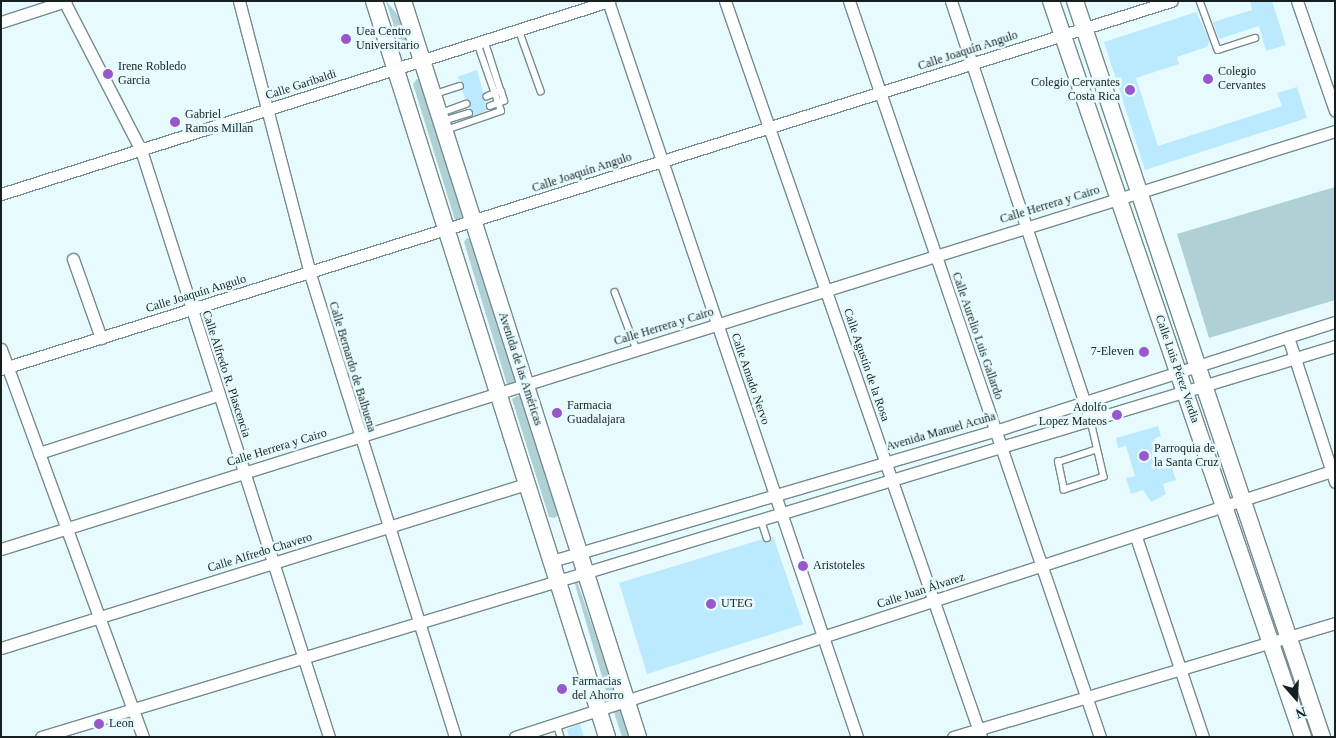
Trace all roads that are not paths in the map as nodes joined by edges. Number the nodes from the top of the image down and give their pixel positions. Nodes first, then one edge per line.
1 (65, 1) edge
2 (239, 1) edge
3 (374, 1) edge
4 (392, 1) edge
5 (403, 1) edge
6 (608, 1) edge
7 (725, 1) edge
8 (849, 1) edge
9 (951, 1) edge
10 (1051, 1) edge
11 (1076, 1) edge
12 (1171, 1) edge
13 (1200, 1) edge
14 (1297, 1) edge
15 (1, 22) edge
16 (1085, 28) junction
17 (411, 29) junction
18 (519, 30) junction
19 (1063, 36) junction
20 (1255, 38) dead end
21 (481, 42) junction
22 (422, 60) junction
23 (973, 64) junction
24 (396, 69) junction
25 (488, 76) junction
26 (480, 79) dead end
27 (460, 86) dead end
28 (501, 91) junction
29 (541, 91) dead end
30 (880, 93) junction
31 (433, 94) junction
32 (494, 94) junction
33 (486, 97) dead end
34 (466, 104) dead end
35 (498, 104) junction
36 (490, 106) dead end
37 (267, 110) junction
38 (1335, 111) edge
39 (469, 113) dead end
40 (442, 122) junction
41 (769, 128) junction
42 (1335, 131) edge
43 (141, 150) junction
44 (662, 162) junction
45 (1139, 192) junction
46 (1, 194) edge
47 (1119, 198) junction
48 (474, 222) junction
49 (1029, 227) junction
50 (447, 232) junction
51 (936, 256) junction
52 (73, 259) dead end
53 (310, 274) junction
54 (825, 290) junction
55 (615, 292) dead end
56 (190, 311) junction
57 (1335, 322) edge
58 (717, 324) junction
59 (1288, 336) junction
60 (101, 338) junction
61 (1335, 346) edge
62 (1, 349) edge
63 (637, 350) junction
64 (1295, 358) junction
65 (4, 368) edge
66 (1199, 368) junction
67 (1179, 374) junction
68 (525, 385) junction
69 (1204, 385) junction
70 (1185, 391) junction
71 (498, 393) junction
72 (218, 395) junction
73 (1086, 402) junction
74 (1091, 421) junction
75 (995, 431) junction
76 (358, 437) junction
77 (1001, 449) junction
78 (1096, 450) junction
79 (40, 453) junction
80 (885, 463) junction
81 (244, 473) junction
82 (1334, 475) edge
83 (891, 480) junction
84 (526, 484) junction
85 (775, 495) junction
86 (1243, 502) junction
87 (1224, 507) junction
88 (781, 513) junction
89 (761, 519) junction
90 (387, 527) junction
91 (67, 528) junction
92 (1136, 537) junction
93 (767, 538) dead end
94 (1, 549) edge
95 (580, 553) junction
96 (552, 561) junction
97 (274, 563) junction
98 (1042, 567) junction
99 (586, 572) junction
100 (558, 580) junction
101 (934, 602) junction
102 (99, 617) junction
103 (416, 622) junction
104 (1335, 623) edge
105 (823, 637) junction
106 (1288, 637) junction
107 (1270, 642) junction
108 (1, 648) edge
109 (303, 656) junction
110 (1180, 669) junction
111 (1086, 697) junction
112 (627, 702) junction
113 (132, 708) junction
114 (598, 711) junction
115 (557, 724) junction
116 (979, 733) edge
117 (604, 736) edge
118 (41, 737) edge
119 (142, 737) edge
120 (329, 737) edge
121 (455, 737) edge
122 (515, 737) edge
123 (561, 737) edge
124 (638, 737) edge
125 (857, 737) edge
126 (953, 737) edge
127 (1100, 737) edge
128 (1203, 737) edge
129 (1303, 737) edge
130 (1322, 737) edge

1 - 15 street
1 - 43 street, Calle Alfredo R. Plascencia
2 - 37 street, Calle Bernardo de Balbuena
3 - 24 main road
4 - 17 main road
5 - 17 main road, Avenida de las Américas
6 - 18 street, Calle Garibaldi
6 - 44 street, Calle Amado Nervo
7 - 41 street, Calle Agustín de la Rosa
8 - 30 street, Calle Aurelio Luis Gallardo
9 - 23 street
10 - 19 main road, Calle Luis Pérez Verdia
11 - 16 main road, Calle Luis Pérez Verdia
12 - 16 street, Calle Joaquín Angulo
13 - 20 lane
14 - 38 street
16 - 19 street, Calle Joaquín Angulo
16 - 45 main road, Calle Luis Pérez Verdia
17 - 22 main road, Avenida de las Américas
18 - 21 street, Calle Garibaldi
18 - 29 lane
19 - 23 street, Calle Joaquín Angulo
19 - 47 main road, Calle Luis Pérez Verdia
21 - 22 street, Calle Garibaldi
21 - 25 lane
21 - 28 lane
22 - 24 street, Calle Garibaldi
22 - 31 main road, Avenida de las Américas
23 - 30 street, Calle Joaquín Angulo
23 - 49 street
24 - 37 street, Calle Garibaldi
24 - 50 main road
25 - 26 lane
25 - 32 lane
27 - 31 lane
28 - 32 lane
28 - 35 lane
30 - 41 street, Calle Joaquín Angulo
30 - 51 street, Calle Aurelio Luis Gallardo
31 - 40 main road, Avenida de las Américas
32 - 33 lane
32 - 35 lane
34 - 40 lane
35 - 36 lane
35 - 40 lane
37 - 43 street, Calle Garibaldi
37 - 53 street, Calle Bernardo de Balbuena
39 - 40 lane
40 - 48 main road, Avenida de las Américas
41 - 44 street, Calle Joaquín Angulo
41 - 54 street, Calle Agustín de la Rosa
42 - 45 street, Calle Herrera y Cairo
43 - 46 street, Calle Garibaldi
43 - 56 street, Calle Alfredo R. Plascencia
44 - 48 street, Calle Joaquín Angulo
44 - 58 street, Calle Amado Nervo
45 - 47 street, Calle Herrera y Cairo
45 - 66 main road, Calle Luis Pérez Verdia
47 - 49 street, Calle Herrera y Cairo
47 - 67 main road, Calle Luis Pérez Verdia
48 - 50 street, Calle Joaquín Angulo
48 - 68 main road, Avenida de las Américas
49 - 51 street, Calle Herrera y Cairo
49 - 73 street
50 - 53 street, Calle Joaquín Angulo
50 - 71 main road
51 - 54 street, Calle Herrera y Cairo
51 - 75 street, Calle Aurelio Luis Gallardo
52 - 60 street
53 - 56 street, Calle Joaquín Angulo
53 - 76 street, Calle Bernardo de Balbuena
54 - 58 street, Calle Herrera y Cairo
54 - 80 street, Calle Agustín de la Rosa
55 - 63 lane
56 - 60 street, Calle Joaquín Angulo
56 - 72 street, Calle Alfredo R. Plascencia
57 - 59 street, Avenida Manuel Acuña
58 - 63 street, Calle Herrera y Cairo
58 - 85 street, Calle Amado Nervo
59 - 64 street
59 - 66 street, Avenida Manuel Acuña
60 - 65 street, Calle Joaquín Angulo
61 - 64 street
62 - 65 street
63 - 68 street, Calle Herrera y Cairo
64 - 69 street
64 - 82 street
65 - 79 street
66 - 67 street, Avenida Manuel Acuña
66 - 69 main road, Calle Luis Pérez Verdia
67 - 70 main road, Calle Luis Pérez Verdia
67 - 73 street, Avenida Manuel Acuña
68 - 71 street, Calle Herrera y Cairo
68 - 95 main road, Avenida de las Américas
69 - 70 street
69 - 86 main road, Calle Luis Pérez Verdia
70 - 74 street
70 - 87 main road, Calle Luis Pérez Verdia
71 - 76 street, Calle Herrera y Cairo
71 - 84 main road
72 - 79 street
72 - 81 street, Calle Alfredo R. Plascencia
73 - 74 street
73 - 75 street, Avenida Manuel Acuña
74 - 77 street
74 - 78 lane
75 - 77 street, Calle Aurelio Luis Gallardo
75 - 80 street, Avenida Manuel Acuña
76 - 81 street, Calle Herrera y Cairo
76 - 90 street, Calle Bernardo de Balbuena
77 - 83 street
77 - 98 street, Calle Aurelio Luis Gallardo
78 - 78 lane
79 - 91 street
80 - 83 street, Calle Agustín de la Rosa
80 - 85 street, Avenida Manuel Acuña
81 - 91 street, Calle Herrera y Cairo
81 - 97 street, Calle Alfredo R. Plascencia
82 - 86 street, Calle Juan Álvarez
83 - 88 street
83 - 101 street, Calle Agustín de la Rosa
84 - 90 street, Calle Alfredo Chavero
84 - 96 main road
85 - 88 street, Calle Amado Nervo
85 - 95 street, Avenida Manuel Acuña
86 - 87 street, Calle Juan Álvarez
86 - 106 main road, Calle Luis Pérez Verdia
87 - 92 street, Calle Juan Álvarez
87 - 107 main road, Calle Luis Pérez Verdia
88 - 89 street
88 - 105 street, Calle Amado Nervo
89 - 93 lane
89 - 99 street
90 - 97 street, Calle Alfredo Chavero
90 - 103 street, Calle Bernardo de Balbuena
91 - 94 street, Calle Herrera y Cairo
91 - 102 street
92 - 98 street, Calle Juan Álvarez
92 - 110 street
95 - 96 street, Avenida Manuel Acuña
95 - 99 main road, Avenida de las Américas
96 - 100 main road
97 - 102 street, Calle Alfredo Chavero
97 - 109 street, Calle Alfredo R. Plascencia
98 - 101 street, Calle Juan Álvarez
98 - 111 street, Calle Aurelio Luis Gallardo
99 - 100 street
99 - 112 main road, Avenida de las Américas
100 - 103 street
100 - 114 main road
101 - 105 street, Calle Juan Álvarez
101 - 116 street, Calle Agustín de la Rosa
102 - 108 street, Calle Alfredo Chavero
102 - 113 street
103 - 109 street
103 - 121 street, Calle Bernardo de Balbuena
104 - 106 street
105 - 112 street, Calle Juan Álvarez
105 - 125 street, Calle Amado Nervo
106 - 107 street
106 - 130 main road, Calle Luis Pérez Verdia
107 - 110 street
107 - 129 main road, Calle Luis Pérez Verdia
109 - 113 street
109 - 120 street, Calle Alfredo R. Plascencia
110 - 111 street
110 - 128 street
111 - 116 street
111 - 127 street, Calle Aurelio Luis Gallardo
112 - 114 street, Calle Juan Álvarez
112 - 124 main road, Avenida de las Américas
113 - 118 street
113 - 119 street
114 - 115 street, Calle Juan Álvarez
114 - 117 main road
115 - 122 street, Calle Juan Álvarez
115 - 123 lane
116 - 126 street

